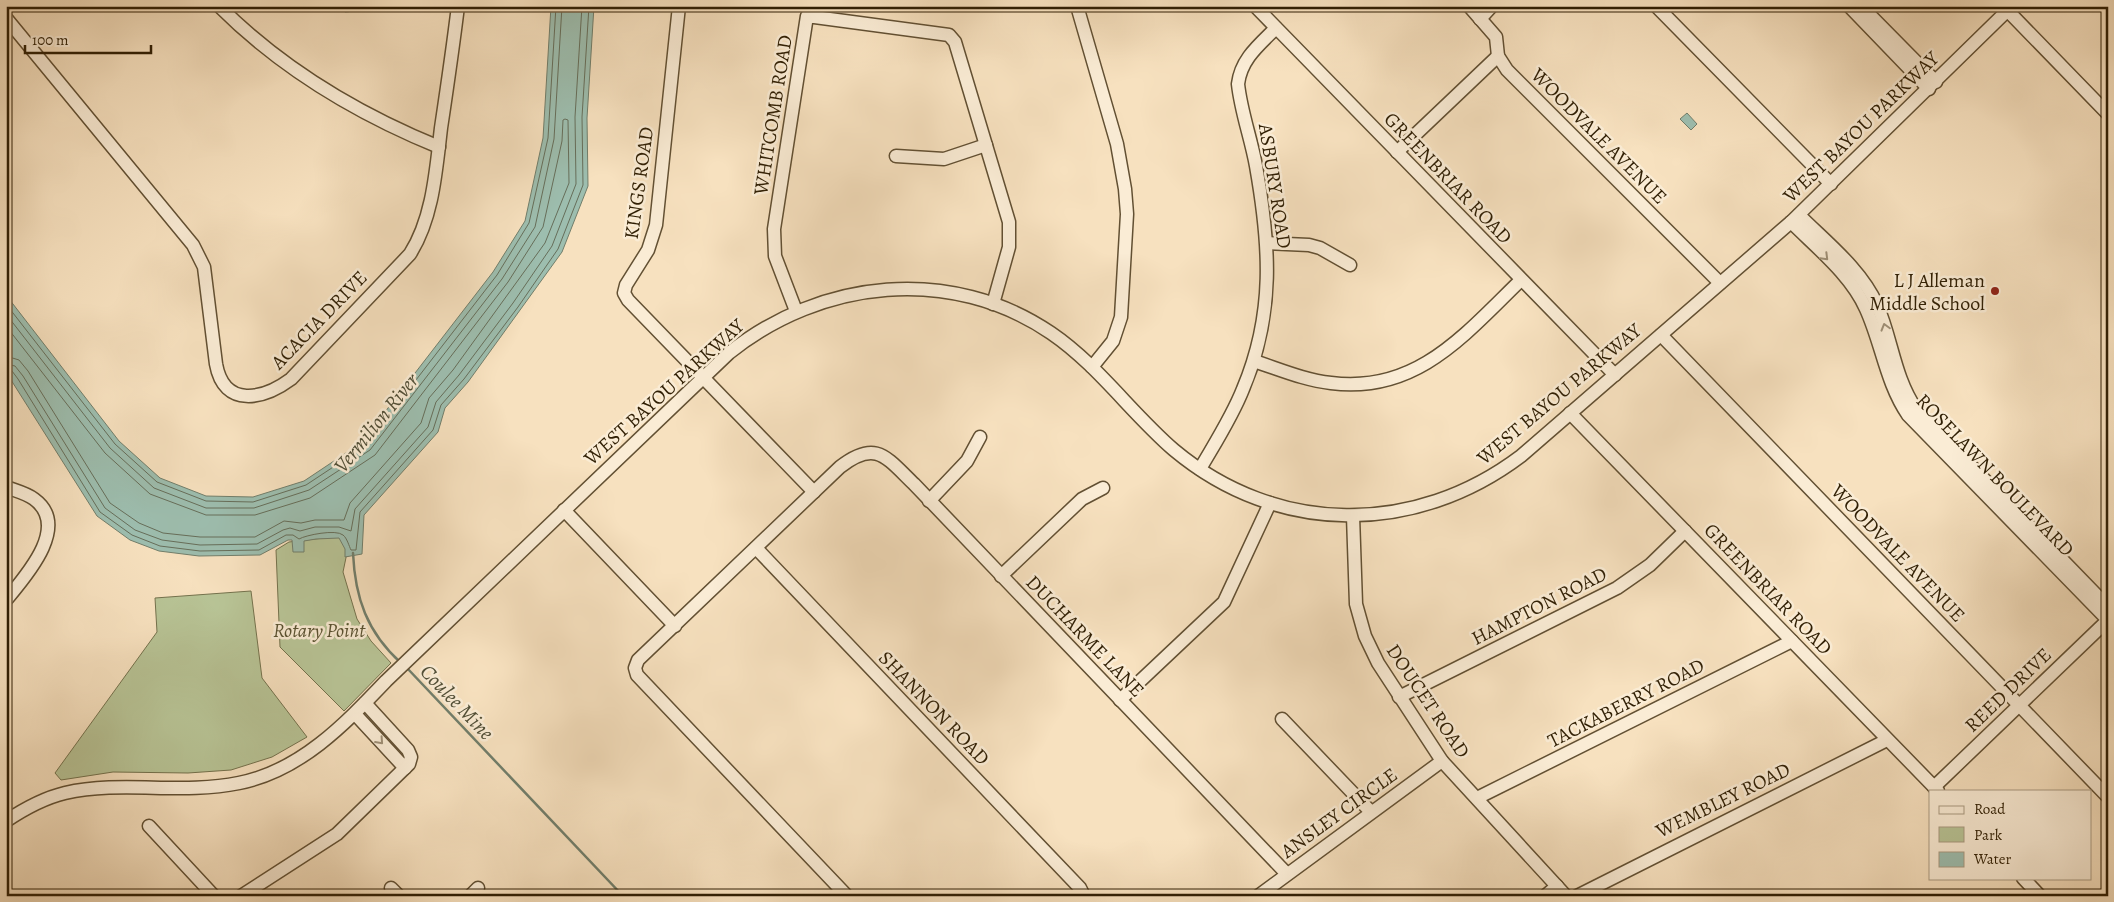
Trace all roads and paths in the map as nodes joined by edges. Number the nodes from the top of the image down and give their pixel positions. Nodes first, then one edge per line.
1 (219, 6) edge
2 (458, 6) edge
3 (679, 6) edge
4 (1077, 6) edge
5 (1255, 6) edge
6 (1469, 6) edge
7 (1492, 6) edge
8 (1656, 6) edge
9 (1849, 6) edge
10 (1861, 6) edge
11 (2010, 8) edge
12 (6, 18) edge
13 (1480, 19) junction
14 (1276, 28) junction
15 (1498, 56) junction
16 (1932, 85) junction
17 (2108, 114) edge
18 (986, 146) junction
19 (439, 147) junction
20 (1397, 152) junction
21 (896, 156) dead end
22 (1831, 184) junction
23 (1795, 219) junction
24 (1268, 243) junction
25 (1350, 265) dead end
26 (1521, 280) junction
27 (1720, 284) junction
28 (993, 304) junction
29 (796, 310) junction
30 (1661, 335) junction
31 (1254, 361) junction
32 (1092, 367) junction
33 (1615, 375) junction
34 (703, 377) junction
35 (1570, 413) junction
36 (980, 437) dead end
37 (1200, 469) junction
38 (6, 487) edge
39 (1103, 488) dead end
40 (814, 492) junction
41 (929, 501) junction
42 (1270, 503) junction
43 (564, 510) junction
44 (1353, 516) junction
45 (1685, 531) junction
46 (756, 548) junction
47 (1001, 576) junction
48 (2083, 588) junction
49 (6, 600) edge
50 (2108, 607) edge
51 (2108, 620) edge
52 (675, 626) junction
53 (1792, 641) junction
54 (1399, 697) junction
55 (1120, 700) junction
56 (365, 703) junction
57 (2018, 705) junction
58 (355, 714) junction
59 (1282, 719) dead end
60 (1887, 740) junction
61 (1442, 761) junction
62 (408, 763) junction
63 (1936, 789) edge
64 (2108, 797) edge
65 (1477, 798) junction
66 (1371, 812) junction
67 (6, 820) edge
68 (149, 826) dead end
69 (1287, 874) junction
70 (2025, 880) edge
71 (1557, 886) junction
72 (214, 896) edge
73 (241, 896) edge
74 (847, 896) edge
75 (1084, 896) edge
76 (1258, 896) edge
77 (1545, 896) edge
78 (1566, 896) edge
79 (1577, 896) edge
80 (2040, 896) edge

1 - 19 street
2 - 19 street, ACACIA DRIVE
3 - 34 street, KINGS ROAD
4 - 32 street
5 - 14 street, GREENBRIAR ROAD
6 - 13 street, WOODVALE AVENUE
7 - 13 street
8 - 22 street
9 - 16 street
10 - 16 street
11 - 16 street, WEST BAYOU PARKWAY
11 - 17 street
12 - 19 street, ACACIA DRIVE
13 - 15 street, WOODVALE AVENUE
14 - 20 street, GREENBRIAR ROAD
14 - 24 street, ASBURY ROAD
15 - 20 street
15 - 27 street, WOODVALE AVENUE
16 - 22 street, WEST BAYOU PARKWAY
18 - 21 street
18 - 28 street, WHITCOMB ROAD
18 - 29 street, WHITCOMB ROAD
20 - 26 street, GREENBRIAR ROAD
22 - 23 street, WEST BAYOU PARKWAY
23 - 27 street, WEST BAYOU PARKWAY
23 - 48 street, ROSELAWN BOULEVARD
24 - 25 street
24 - 31 street, ASBURY ROAD
26 - 31 street
26 - 33 street, GREENBRIAR ROAD
27 - 30 street, WEST BAYOU PARKWAY
28 - 29 street, WEST BAYOU PARKWAY
28 - 32 street, WEST BAYOU PARKWAY
29 - 34 street, WEST BAYOU PARKWAY
30 - 33 street, WEST BAYOU PARKWAY
30 - 57 street, WOODVALE AVENUE
31 - 37 street, ASBURY ROAD
32 - 37 street, WEST BAYOU PARKWAY
33 - 35 street, WEST BAYOU PARKWAY
34 - 40 street, KINGS ROAD
34 - 43 street, WEST BAYOU PARKWAY
35 - 44 street, WEST BAYOU PARKWAY
35 - 45 street, GREENBRIAR ROAD
36 - 41 street
37 - 42 street, WEST BAYOU PARKWAY
38 - 49 street
39 - 47 street
40 - 41 street, DUCHARME LANE
40 - 46 street
41 - 47 street, DUCHARME LANE
42 - 44 street, WEST BAYOU PARKWAY
42 - 55 street
43 - 52 street
43 - 56 street, WEST BAYOU PARKWAY
44 - 54 street, DOUCET ROAD
45 - 53 street, GREENBRIAR ROAD
45 - 54 street, HAMPTON ROAD
46 - 52 street
46 - 75 street, SHANNON ROAD
47 - 55 street, DUCHARME LANE
48 - 50 street, ROSELAWN BOULEVARD
48 - 51 street, ROSELAWN BOULEVARD
51 - 57 street, REED DRIVE
52 - 74 street
53 - 60 street, GREENBRIAR ROAD
53 - 65 street, TACKABERRY ROAD
54 - 61 street, DOUCET ROAD
55 - 69 street, DUCHARME LANE
56 - 58 street, WEST BAYOU PARKWAY
56 - 62 street
57 - 63 street, REED DRIVE
57 - 64 street, WOODVALE AVENUE
58 -> 62 street
58 - 67 street, WEST BAYOU PARKWAY
59 - 66 street
60 - 63 street, GREENBRIAR ROAD
60 - 79 street, WEMBLEY ROAD
61 - 65 street, DOUCET ROAD
61 - 66 street, ANSLEY CIRCLE
62 - 73 street
65 - 71 street, DOUCET ROAD
66 - 69 street, ANSLEY CIRCLE
68 - 72 street
69 - 76 street, ANSLEY CIRCLE
70 - 80 street
71 - 77 street
71 - 78 street, DOUCET ROAD

